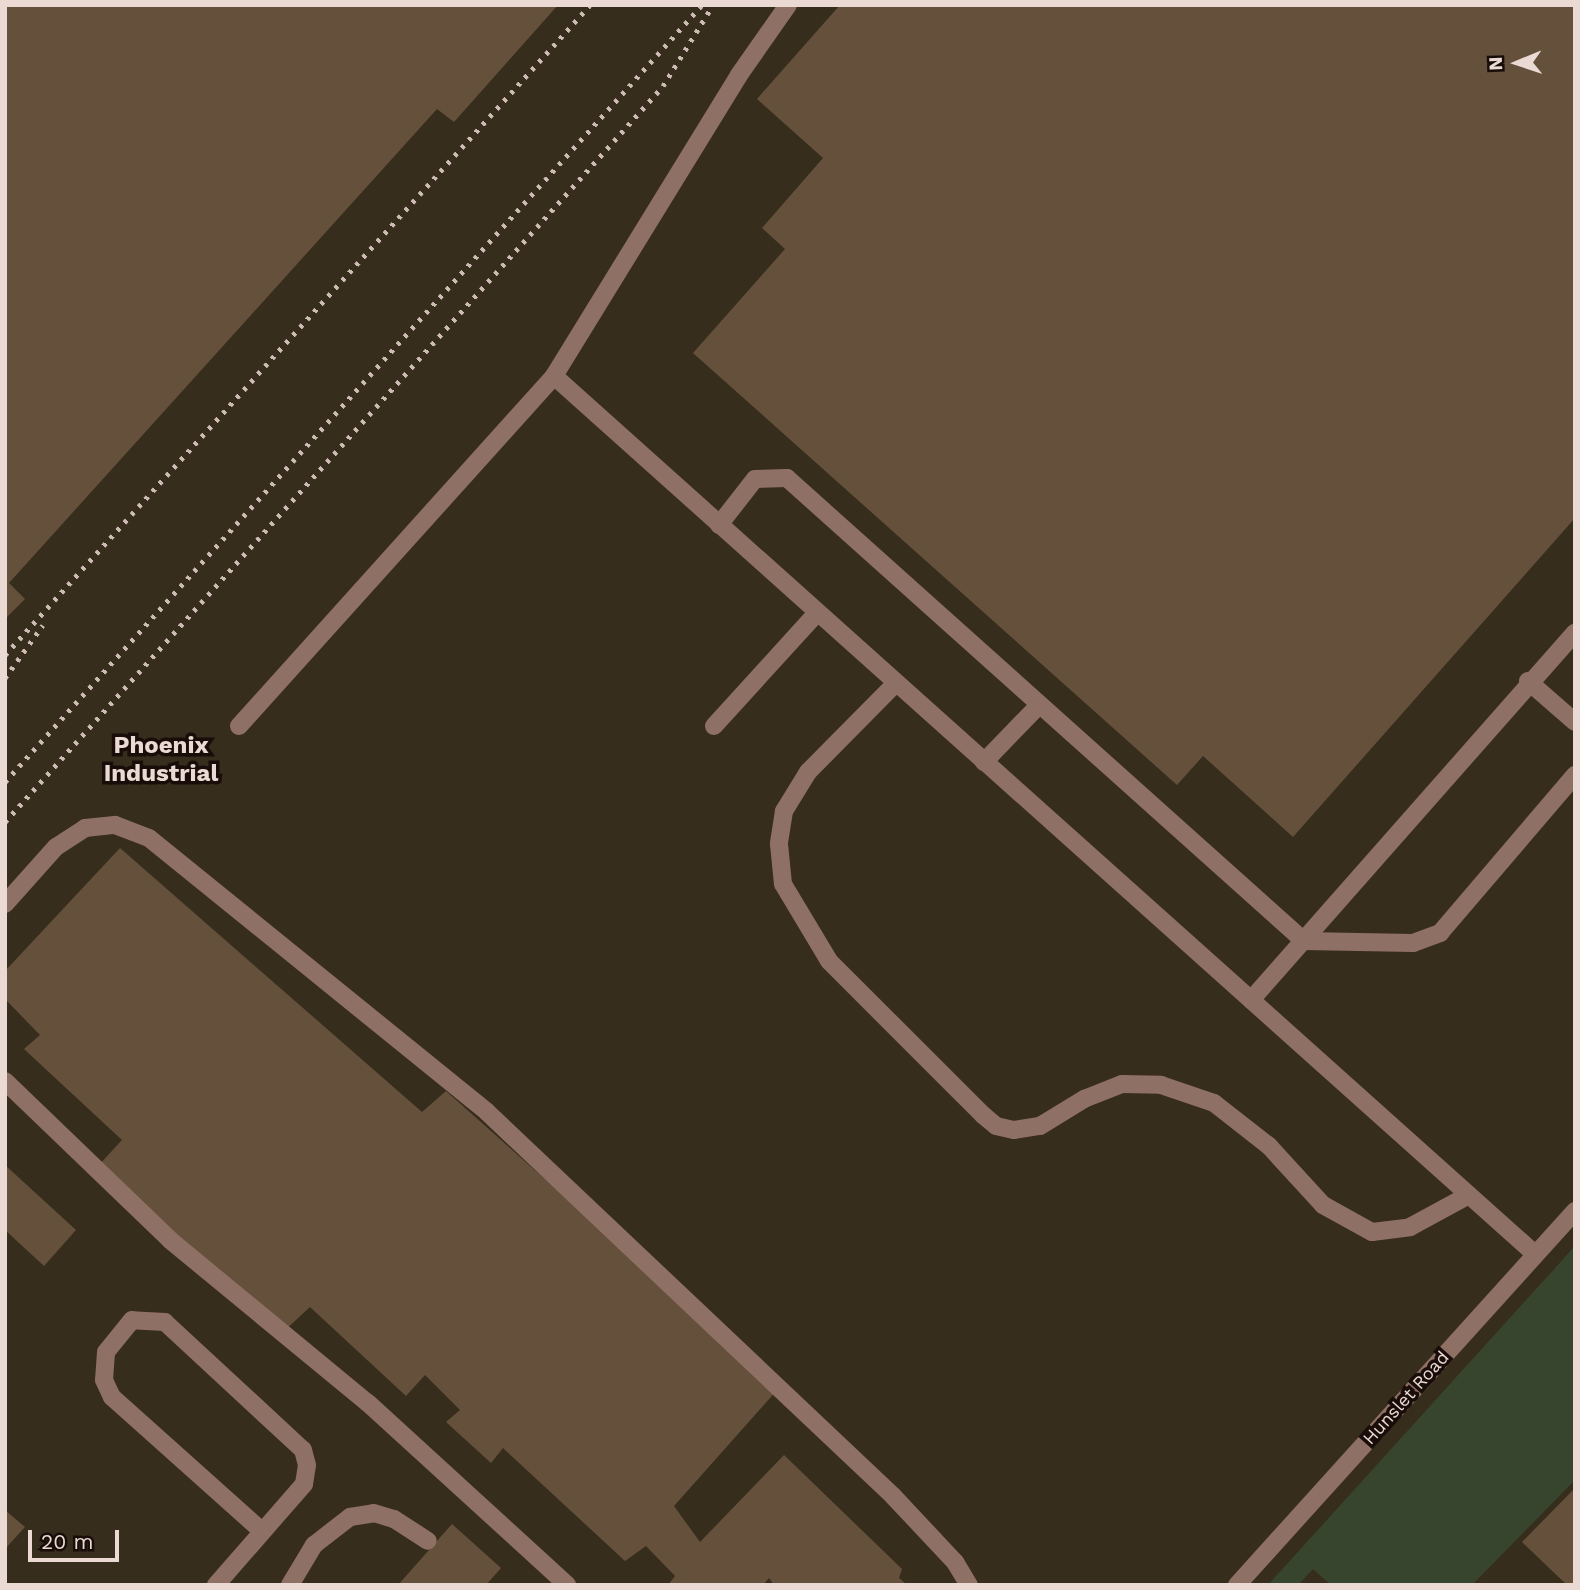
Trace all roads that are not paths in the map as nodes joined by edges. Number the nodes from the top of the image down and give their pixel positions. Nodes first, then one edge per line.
1 (788, 5) edge
2 (554, 376) junction
3 (719, 525) junction
4 (817, 613) junction
5 (1575, 632) edge
6 (1528, 681) junction
7 (896, 683) junction
8 (1038, 706) junction
9 (1575, 722) edge
10 (239, 726) dead end
11 (714, 726) dead end
12 (984, 762) junction
13 (1575, 775) edge
14 (5, 904) edge
15 (1304, 941) junction
16 (1251, 1000) junction
17 (5, 1081) edge
18 (1469, 1195) junction
19 (1575, 1211) edge
20 (1535, 1254) junction
21 (262, 1531) junction
22 (428, 1541) dead end
23 (216, 1585) edge
24 (290, 1585) edge
25 (567, 1585) edge
26 (970, 1585) edge
27 (1237, 1585) edge

1 - 2 lane
2 - 3 lane
2 - 10 lane
3 - 4 lane
3 - 8 lane
4 - 7 lane
4 - 11 lane
5 - 6 lane
6 - 9 lane
6 - 15 lane
7 - 12 lane
7 - 18 lane
8 - 12 lane
8 - 15 lane
12 - 16 lane
13 - 15 lane
14 - 26 lane
15 - 16 lane
16 - 18 lane
17 - 25 lane
18 - 20 lane
19 - 20 lane, Hunslet Road
20 - 27 lane, Hunslet Road
21 - 21 lane
21 - 23 lane
22 - 24 lane

